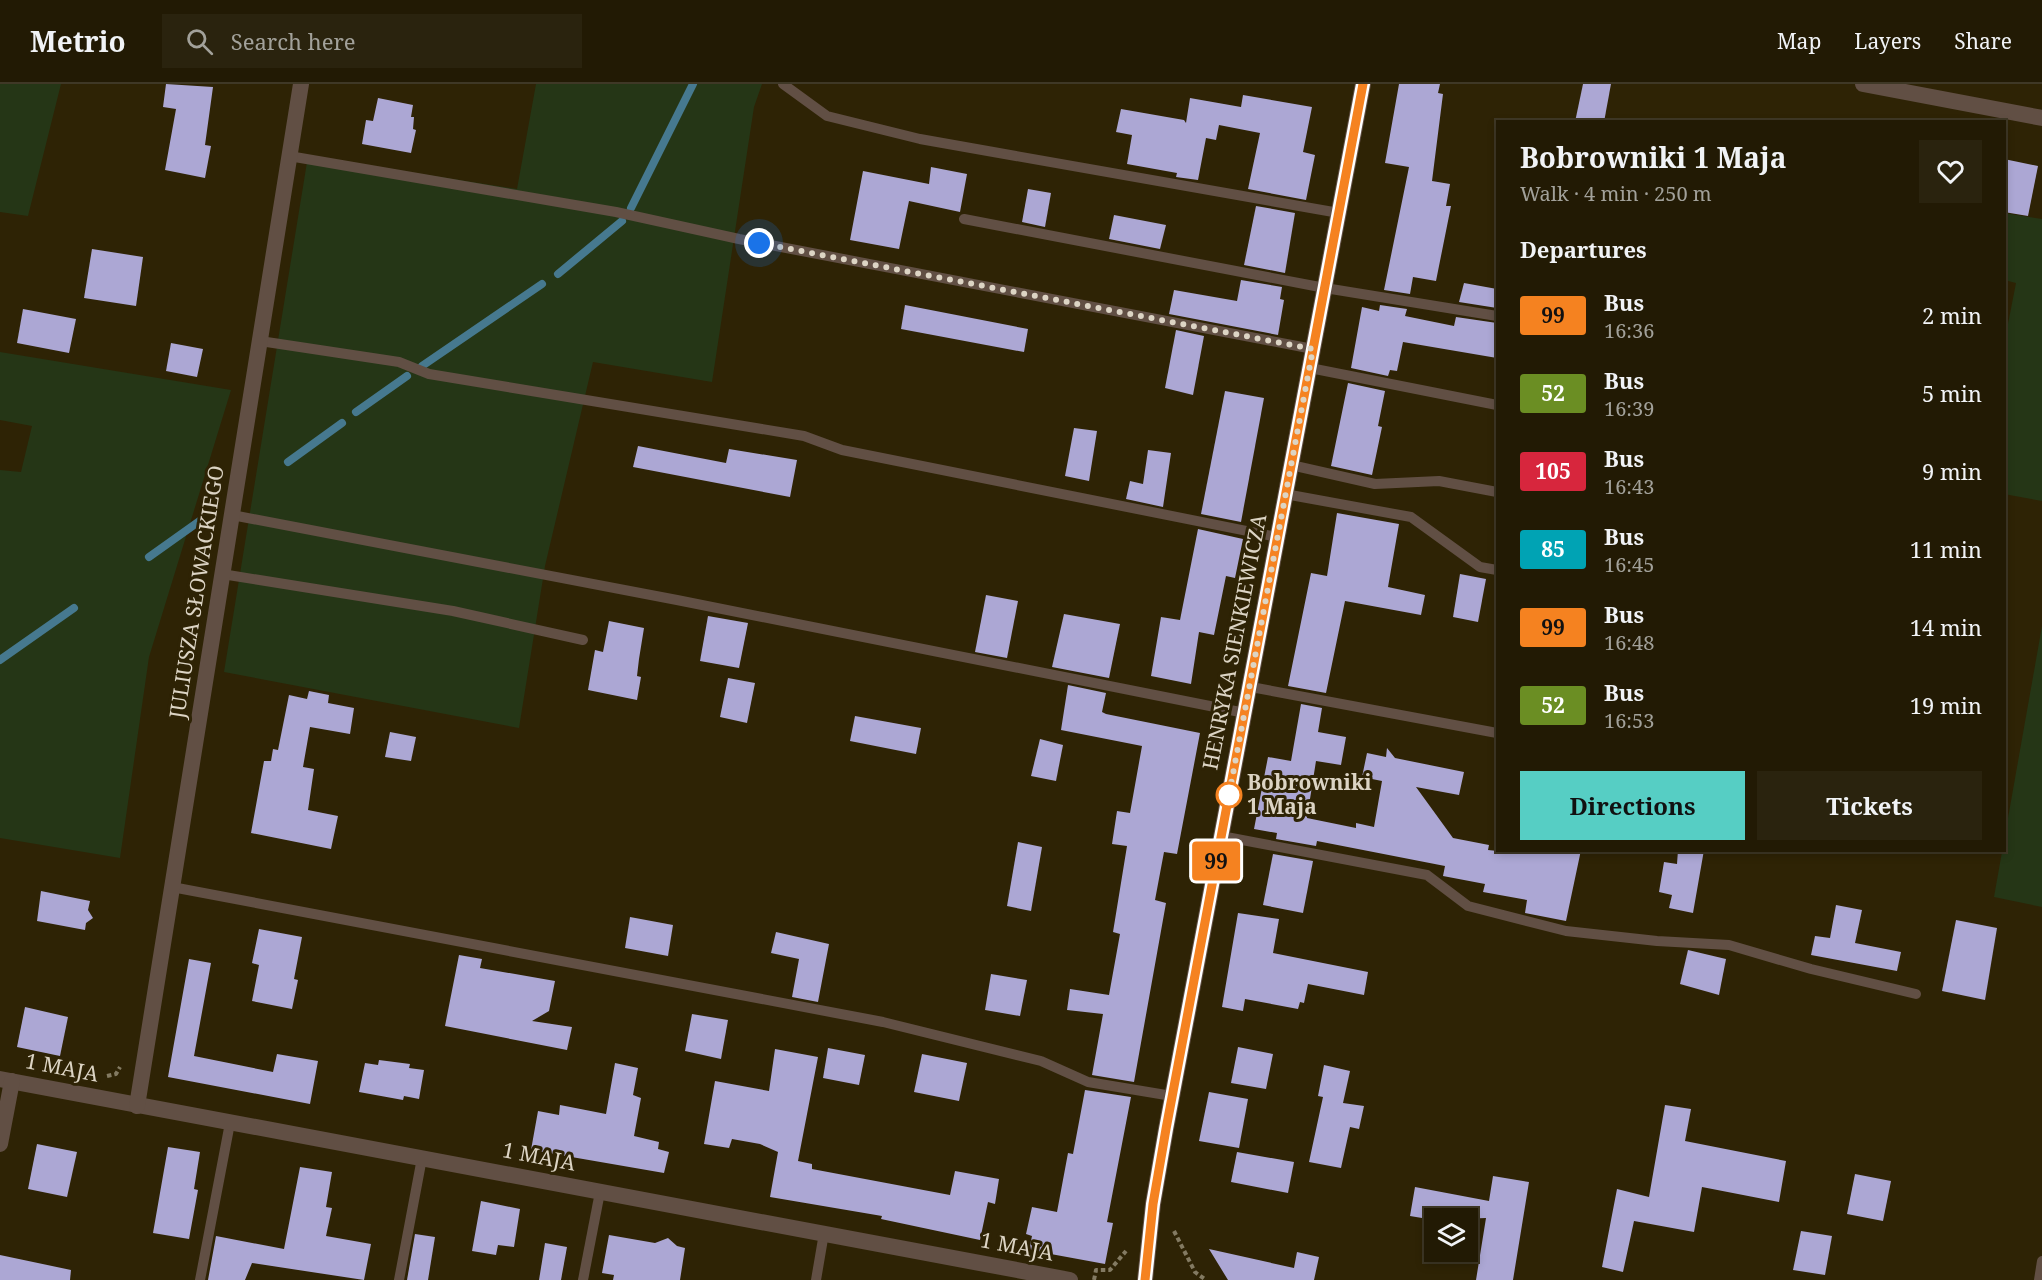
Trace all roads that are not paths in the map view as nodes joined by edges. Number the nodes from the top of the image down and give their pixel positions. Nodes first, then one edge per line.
1 (301, 84) edge
2 (783, 84) edge
3 (1363, 84) edge
4 (1863, 84) edge
5 (2042, 118) edge
6 (289, 156) junction
7 (1339, 213) junction
8 (964, 219) dead end
9 (1324, 288) junction
10 (1496, 316) edge
11 (260, 342) junction
12 (1313, 349) junction
13 (1310, 368) junction
14 (1496, 405) edge
15 (1291, 465) junction
16 (1496, 492) edge
17 (1286, 494) junction
18 (232, 515) junction
19 (1277, 537) junction
20 (1496, 570) edge
21 (222, 574) junction
22 (583, 640) dead end
23 (1251, 687) junction
24 (1245, 713) junction
25 (1496, 733) edge
26 (1221, 836) junction
27 (172, 887) junction
28 (1916, 994) dead end
29 (6, 1080) edge
30 (1172, 1096) junction
31 (137, 1106) junction
32 (230, 1123) junction
33 (0, 1144) edge
34 (422, 1158) junction
35 (600, 1191) junction
36 (824, 1233) junction
37 (2042, 1262) edge
38 (200, 1280) edge
39 (399, 1280) edge
40 (583, 1280) edge
41 (816, 1280) edge
42 (1066, 1280) edge
43 (1145, 1280) edge
44 (2039, 1280) edge

1 - 6 street, JULIUSZA SŁOWACKIEGO
2 - 7 lane
3 - 7 street, HENRYKA SIENKIEWICZA
4 - 5 street
6 - 11 street, JULIUSZA SŁOWACKIEGO
6 - 12 lane
7 - 9 street, HENRYKA SIENKIEWICZA
8 - 9 lane
9 - 10 lane
9 - 12 street, HENRYKA SIENKIEWICZA
11 - 18 street, JULIUSZA SŁOWACKIEGO
11 - 19 lane
12 - 13 street, HENRYKA SIENKIEWICZA
13 - 14 lane
13 - 15 street, HENRYKA SIENKIEWICZA
15 - 16 lane
15 - 17 street, HENRYKA SIENKIEWICZA
17 - 19 street, HENRYKA SIENKIEWICZA
17 - 20 lane
18 - 21 street, JULIUSZA SŁOWACKIEGO
18 - 24 lane
19 - 23 street, HENRYKA SIENKIEWICZA
21 - 22 lane
21 - 27 street, JULIUSZA SŁOWACKIEGO
23 - 24 street, HENRYKA SIENKIEWICZA
23 - 25 lane
24 - 26 street, HENRYKA SIENKIEWICZA
26 - 28 lane
26 - 30 street, HENRYKA SIENKIEWICZA
27 - 30 lane
27 - 31 street, JULIUSZA SŁOWACKIEGO
29 - 31 street, 1 MAJA
29 - 33 street
30 - 43 street, HENRYKA SIENKIEWICZA
31 - 32 street, 1 MAJA
32 - 34 street, 1 MAJA
32 - 38 lane
34 - 35 street, 1 MAJA
34 - 39 lane
35 - 36 street, 1 MAJA
35 - 40 lane
36 - 41 lane
36 - 42 street, 1 MAJA
37 - 44 lane

